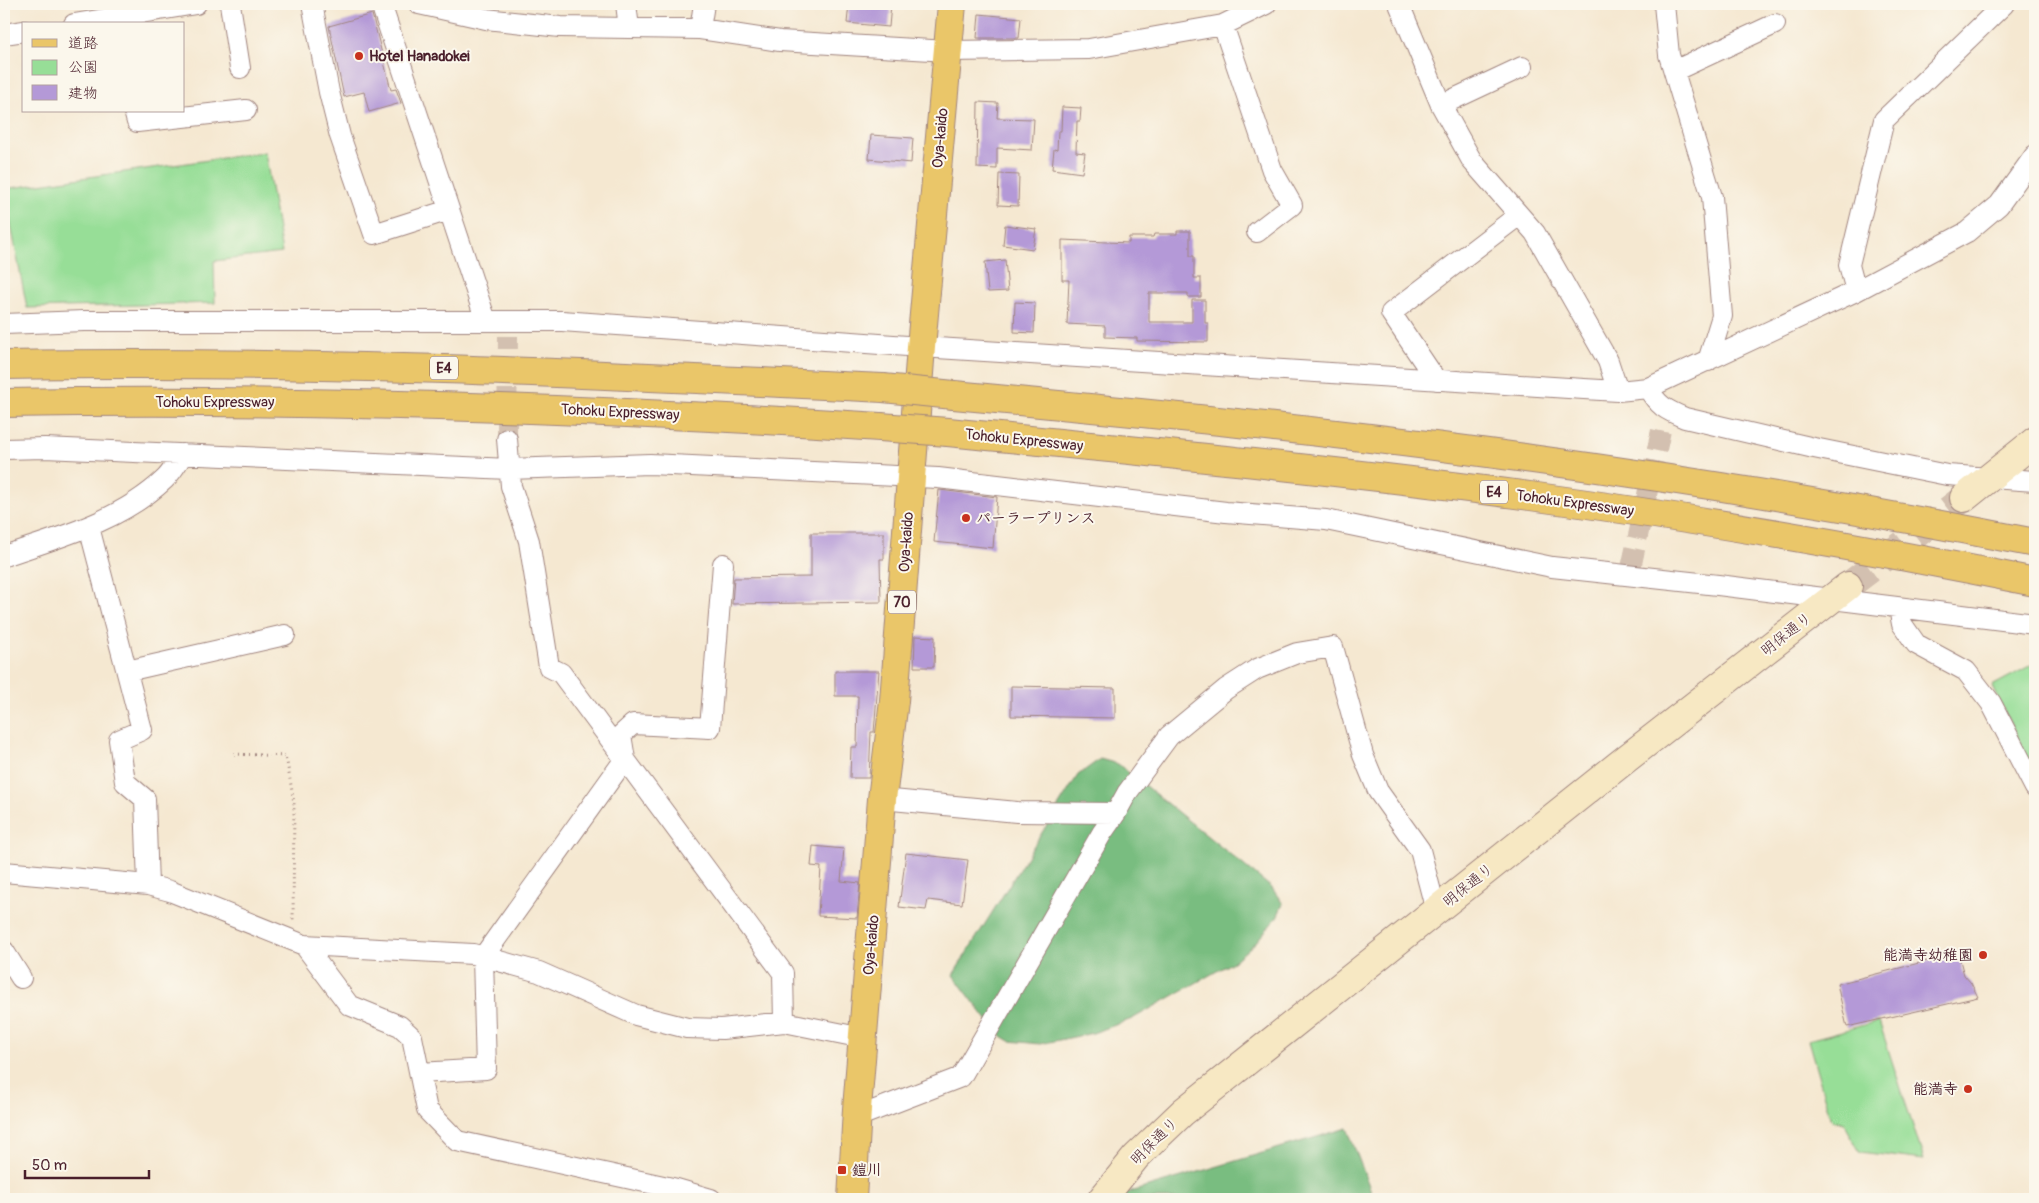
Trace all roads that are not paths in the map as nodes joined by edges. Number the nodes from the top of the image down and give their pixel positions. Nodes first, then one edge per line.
1 (196, 4) edge
2 (230, 4) edge
3 (312, 4) edge
4 (381, 4) edge
5 (419, 4) edge
6 (626, 4) edge
7 (704, 4) edge
8 (952, 4) edge
9 (1266, 4) edge
10 (1400, 4) edge
11 (1664, 4) edge
12 (2004, 4) edge
13 (106, 17) edge
14 (83, 22) edge
15 (1775, 24) dead end
16 (1223, 25) junction
17 (629, 28) junction
18 (700, 29) junction
19 (22, 31) edge
20 (4, 34) edge
21 (948, 51) junction
22 (1522, 67) dead end
23 (240, 68) dead end
24 (1674, 71) junction
25 (1441, 105) junction
26 (246, 110) dead end
27 (134, 112) edge
28 (2035, 155) edge
29 (449, 210) junction
30 (1519, 215) junction
31 (1257, 232) dead end
32 (1856, 291) junction
33 (486, 321) junction
34 (4, 324) edge
35 (921, 347) junction
36 (1708, 361) junction
37 (4, 364) edge
38 (1436, 380) junction
39 (1648, 388) junction
40 (1618, 390) junction
41 (4, 403) edge
42 (507, 439) tunnel mouth
43 (2035, 442) edge
44 (4, 448) edge
45 (183, 454) junction
46 (509, 469) junction
47 (1990, 477) junction
48 (911, 478) junction
49 (2035, 482) edge
50 (1964, 498) tunnel mouth
51 (89, 527) junction
52 (2035, 543) edge
53 (4, 556) edge
54 (723, 564) dead end
55 (2035, 582) edge
56 (1839, 593) junction
57 (1899, 608) junction
58 (2035, 624) edge
59 (285, 634) dead end
60 (127, 671) junction
61 (625, 759) junction
62 (2035, 788) edge
63 (882, 799) junction
64 (1116, 814) junction
65 (4, 872) edge
66 (148, 885) junction
67 (1436, 911) junction
68 (299, 943) junction
69 (4, 951) edge
70 (483, 957) junction
71 (21, 978) dead end
72 (784, 1022) junction
73 (863, 1038) junction
74 (420, 1073) junction
75 (857, 1117) junction
76 (711, 1199) edge
77 (852, 1199) edge
78 (1102, 1199) edge

1 - 13 street
2 - 23 street
3 - 29 street
4 - 29 street
5 - 17 street
6 - 17 street
7 - 18 street
8 - 21 main road, Oya-kaido / 70
9 - 16 street
10 - 25 street
11 - 24 street
12 - 32 street
13 - 14 street
15 - 24 street
16 - 21 street
16 - 31 street
17 - 18 street
18 - 21 street
19 - 20 street
21 - 35 main road, Oya-kaido / 70
22 - 25 street
24 - 36 street
25 - 30 street
26 - 27 street
28 - 32 street
29 - 33 street
30 - 38 street
30 - 40 street
32 - 36 street
33 - 34 street
33 - 35 street
35 - 38 street
35 - 48 main road, Oya-kaido / 70
36 - 39 street
37 - 52 main road, E4, bridge
38 - 40 street
39 - 40 street
39 - 47 street
41 - 55 main road, Tohoku Expressway / E4, bridge
42 - 46 street
43 - 47 street
44 - 45 street
45 - 46 street
45 - 51 street
46 - 48 street
46 - 61 street
47 - 49 street
47 - 50 street
48 - 56 street
48 - 63 main road, Oya-kaido / 70
51 - 53 street
51 - 60 street
54 - 61 street
56 - 57 street
56 - 67 street, 明保通り
57 - 58 street
57 - 62 street
59 - 60 street
60 - 66 street
61 - 70 street
61 - 72 street
63 - 64 street
63 - 73 main road, Oya-kaido / 70
64 - 67 street
64 - 75 street
65 - 66 street
66 - 68 street
67 - 78 street, 明保通り
68 - 70 street
68 - 74 street
69 - 71 street
70 - 72 street
70 - 74 street
72 - 73 street
73 - 75 main road, Oya-kaido / 70
74 - 76 street
75 - 77 main road, Oya-kaido / 70

